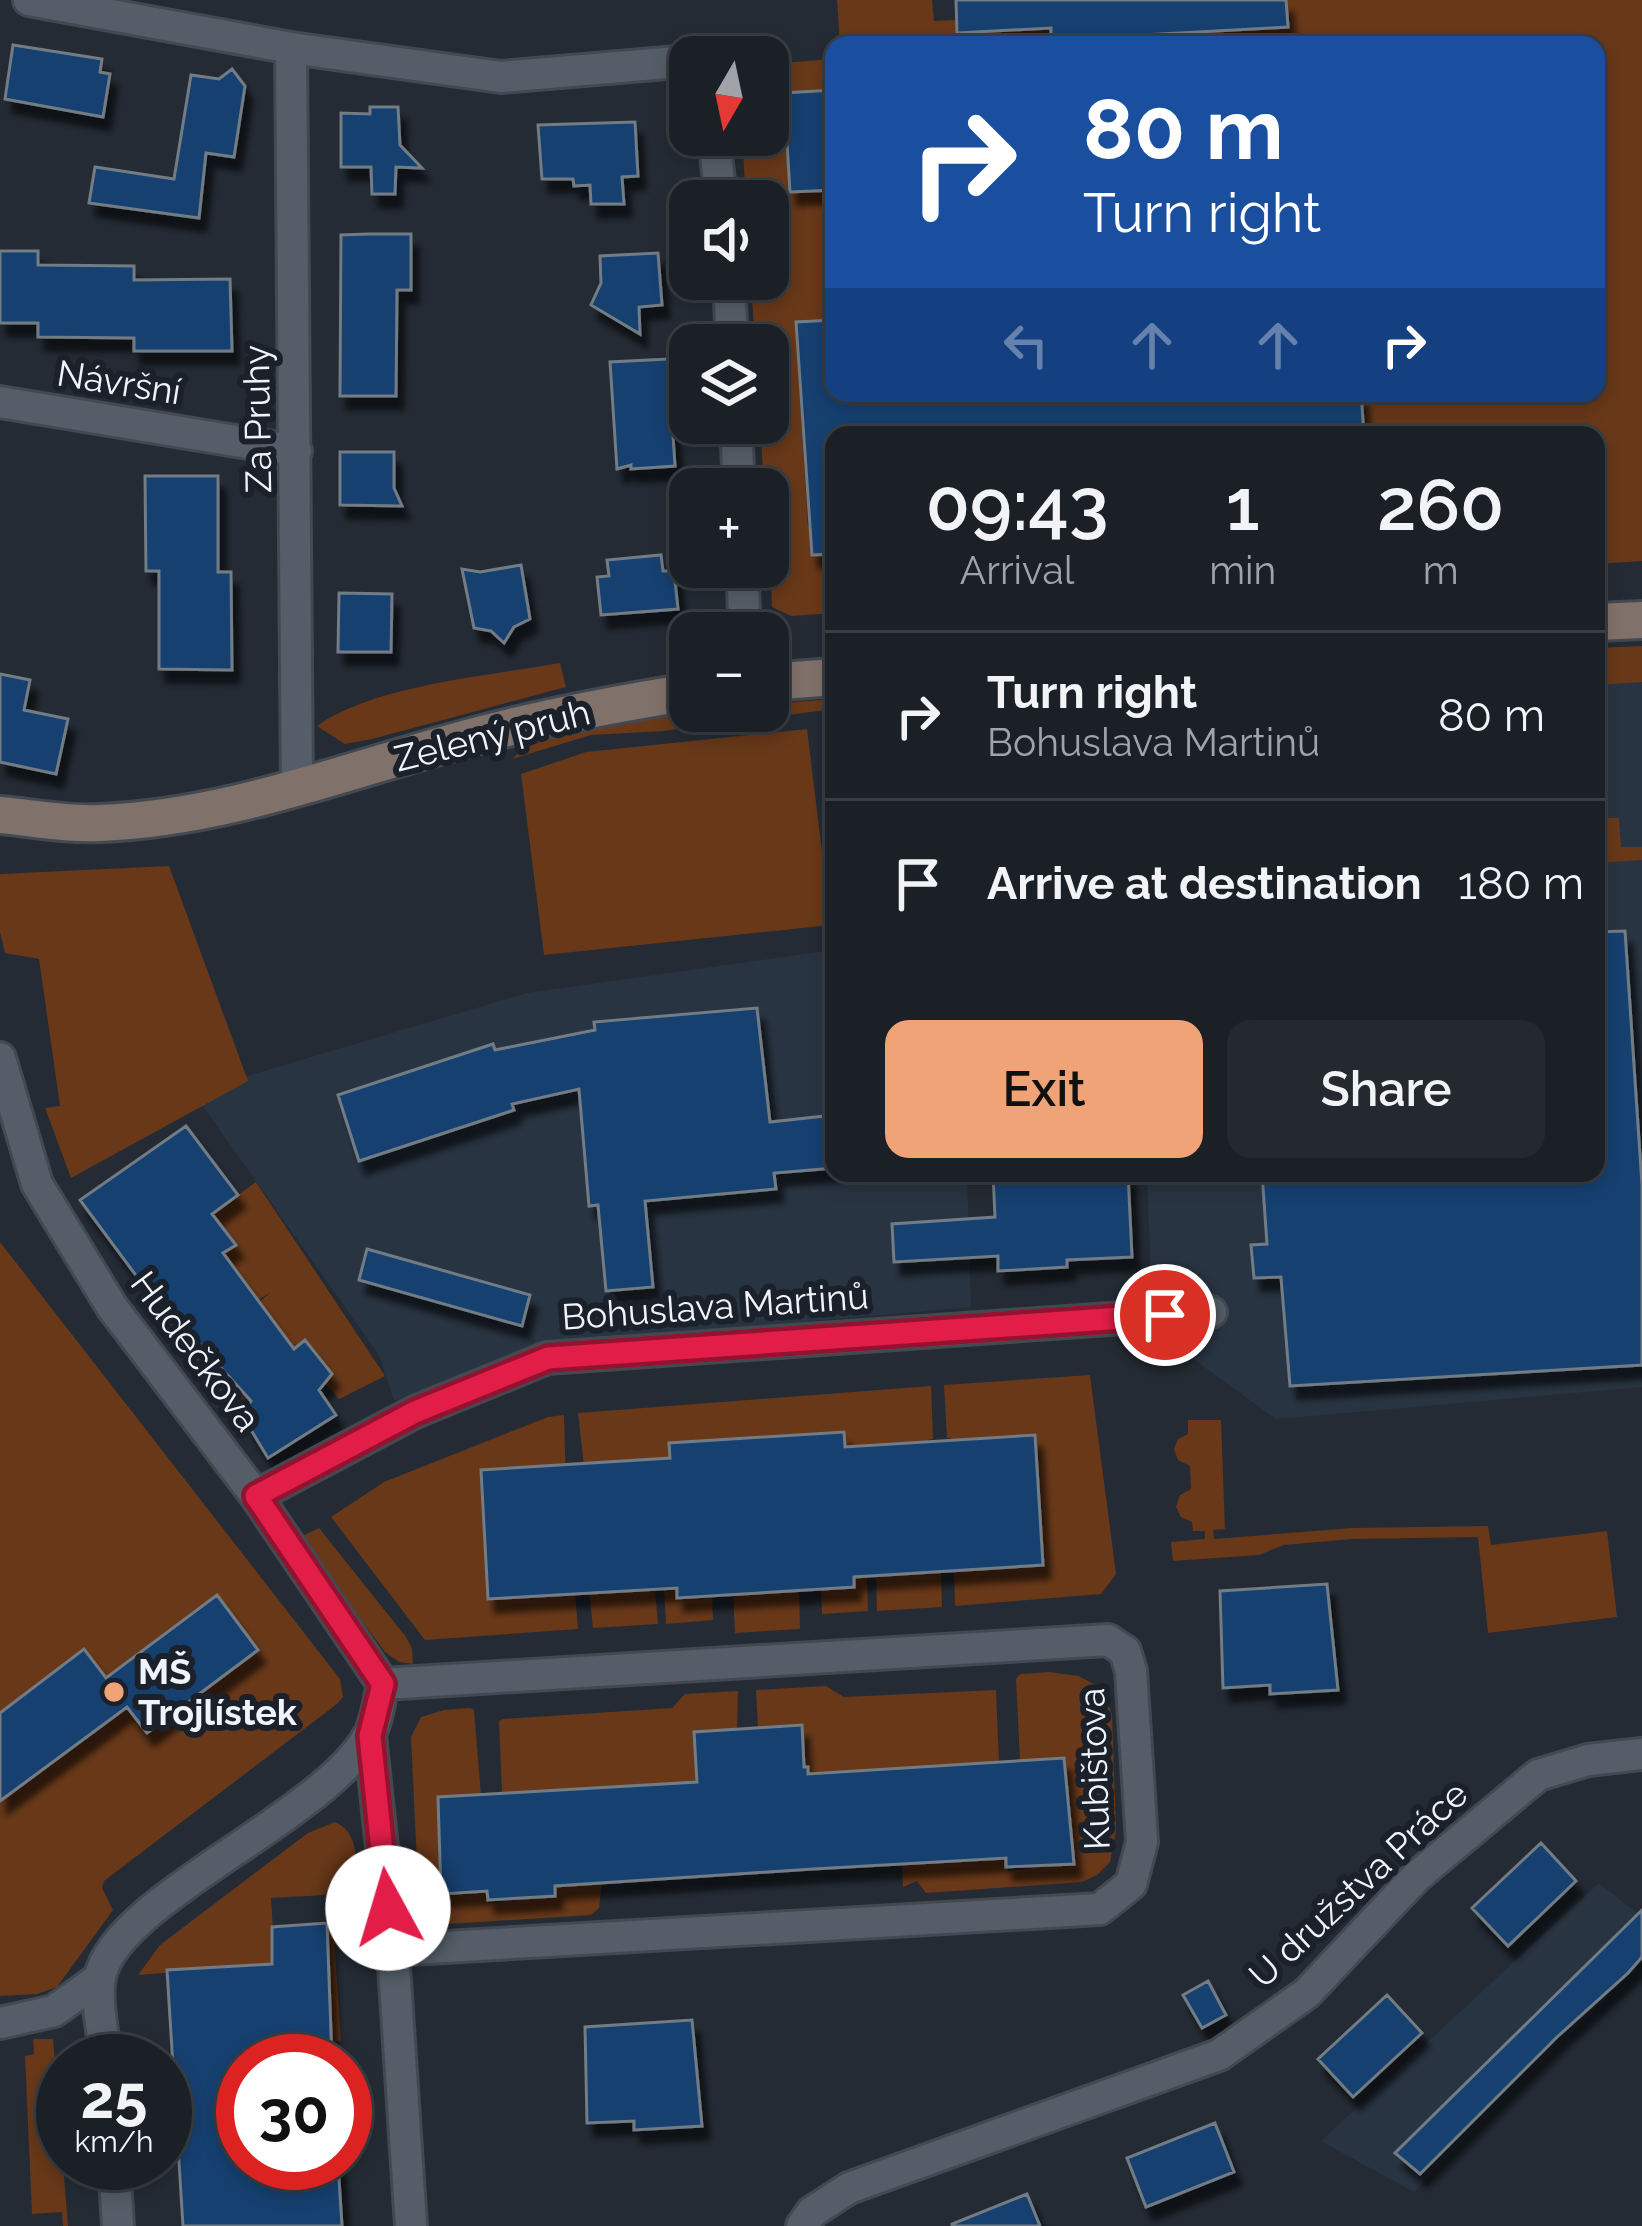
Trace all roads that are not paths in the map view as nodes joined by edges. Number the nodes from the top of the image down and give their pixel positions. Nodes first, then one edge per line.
1 (29, 0) edge
2 (291, 48) junction
3 (669, 63) edge
4 (0, 402) edge
5 (296, 451) junction
6 (1642, 620) edge
7 (1605, 622) edge
8 (825, 678) edge
9 (789, 680) edge
10 (669, 696) edge
11 (297, 788) junction
12 (0, 815) edge
13 (0, 1058) edge
14 (1211, 1312) dead end
15 (256, 1496) junction
16 (383, 1684) junction
17 (370, 1736) junction
18 (1642, 1754) edge
19 (393, 1950) junction
20 (100, 1978) junction
21 (0, 2023) edge
22 (104, 2034) edge
23 (116, 2190) edge
24 (118, 2226) edge
25 (411, 2226) edge
26 (802, 2226) edge

1 - 2 street
2 - 3 street
2 - 5 street, Za Pruhy
4 - 5 street, Návršní
5 - 11 street, Za Pruhy
6 - 7 street
8 - 9 street
10 - 11 street, Zelený pruh
11 - 12 street, Zelený pruh
13 - 15 street, Hudečkova
14 - 15 street, Bohuslava Martinů
15 - 16 street, Hudečkova
16 - 17 street
16 - 19 street, Kubištova
17 - 19 street
17 - 20 street
18 - 26 street, U družstva Práce
19 - 25 street
20 - 21 street
20 - 22 street
23 - 24 street

